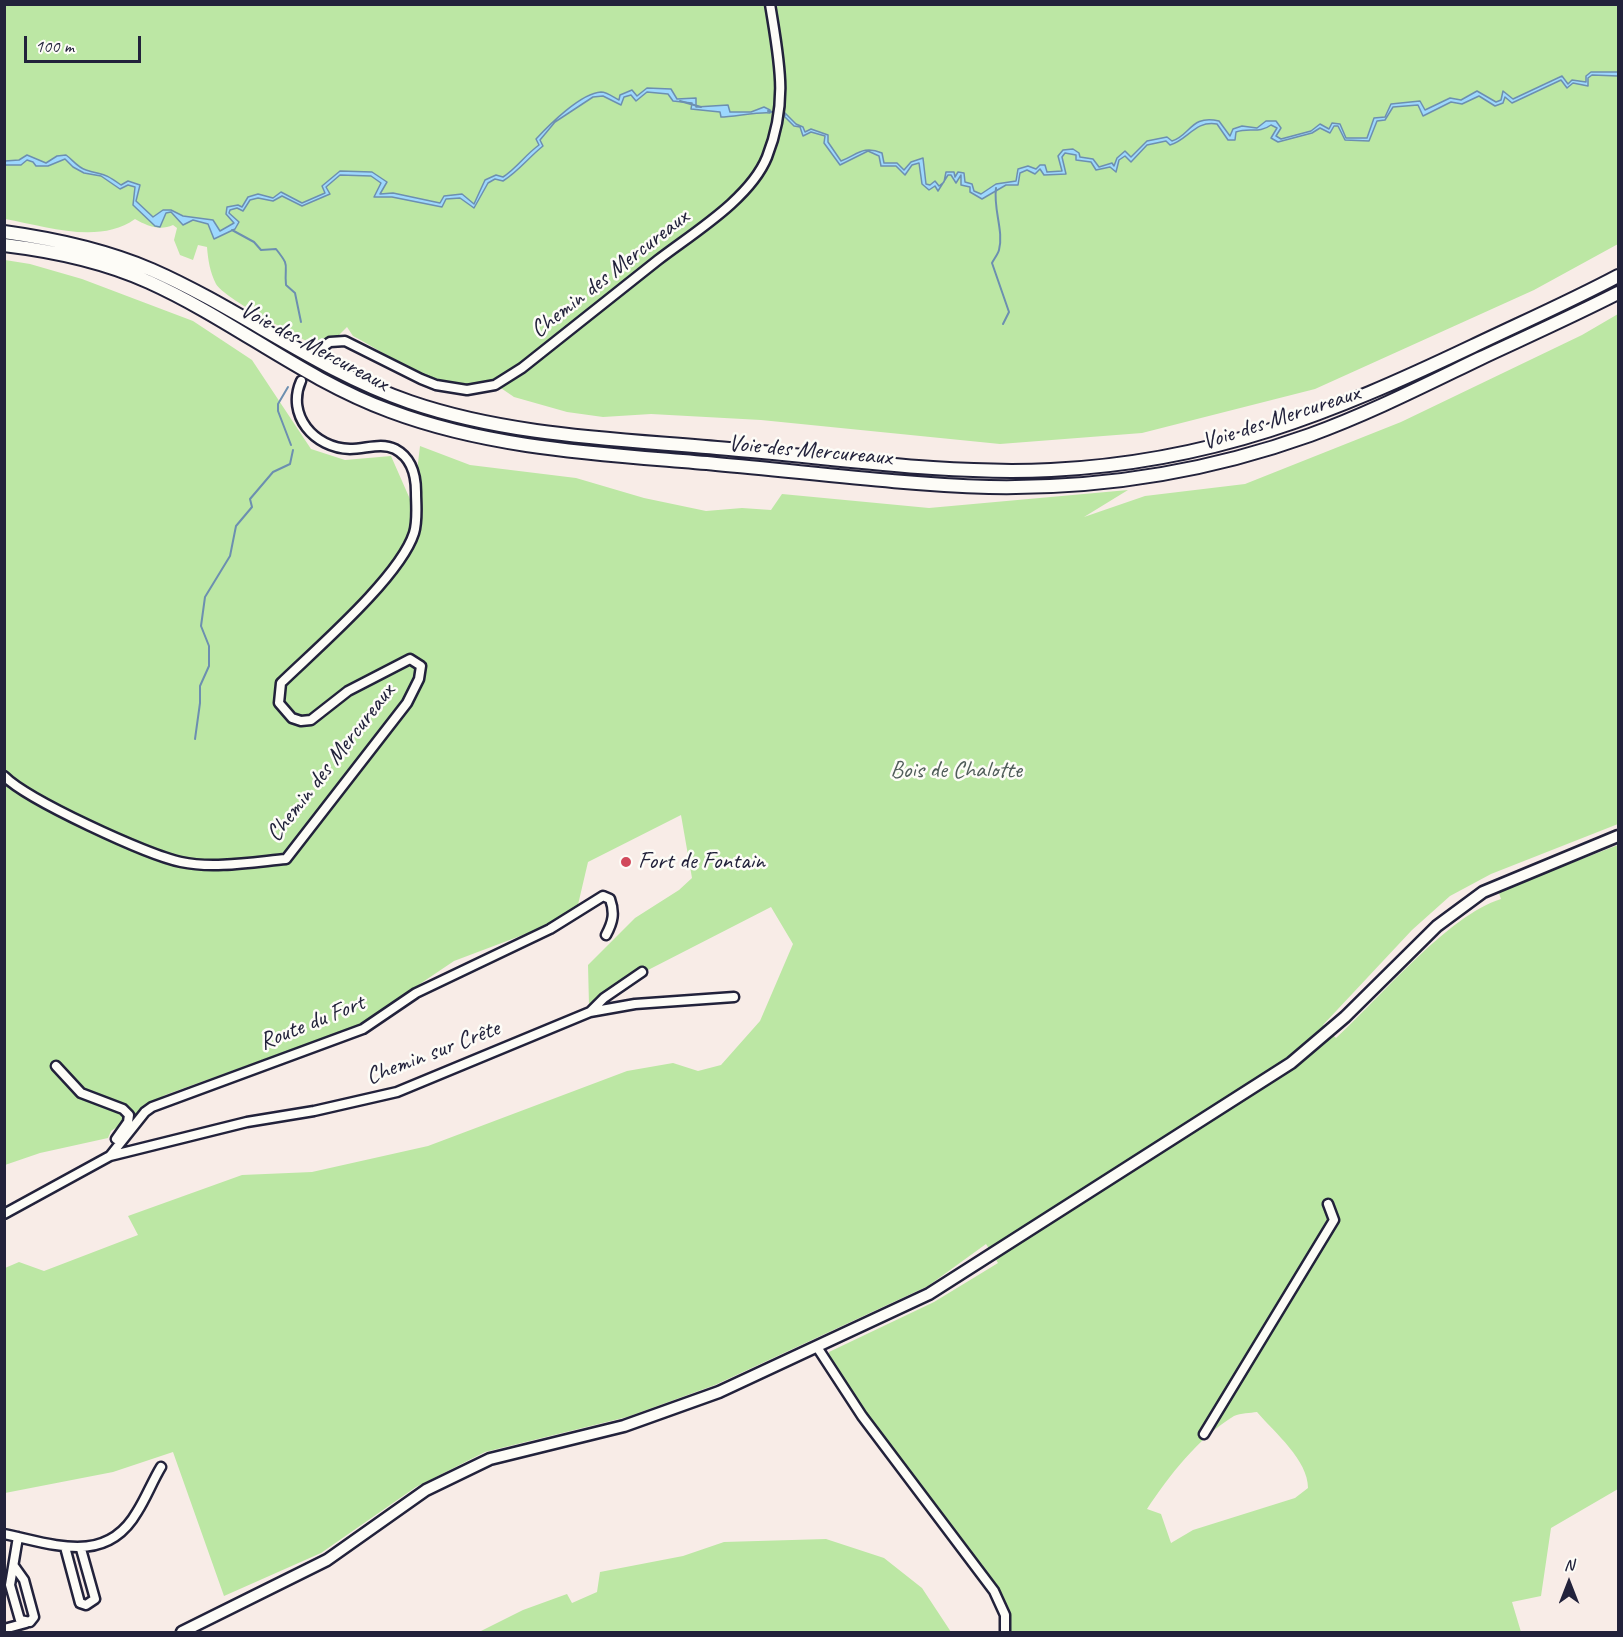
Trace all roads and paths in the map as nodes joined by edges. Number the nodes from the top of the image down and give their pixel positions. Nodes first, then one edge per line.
1 (770, 4) edge
2 (4, 232) edge
3 (4, 245) edge
4 (1618, 276) edge
5 (1618, 293) edge
6 (317, 351) dead end
7 (301, 381) dead end
8 (4, 776) edge
9 (1618, 836) edge
10 (606, 935) dead end
11 (642, 972) dead end
12 (734, 997) dead end
13 (590, 1012) junction
14 (56, 1066) dead end
15 (110, 1156) junction
16 (1329, 1204) dead end
17 (4, 1214) edge
18 (817, 1347) junction
19 (1204, 1434) dead end
20 (161, 1467) dead end
21 (4, 1534) edge
22 (18, 1537) junction
23 (64, 1547) junction
24 (81, 1549) junction
25 (14, 1566) junction
26 (26, 1623) junction
27 (4, 1629) edge
28 (182, 1632) edge
29 (1005, 1632) edge

1 - 6 street, Chemin des Mercureaux
2 - 4 highway, Voie des Mercureaux
3 - 5 highway, Voie des Mercureaux
7 - 8 street, Chemin des Mercureaux
9 - 18 main road
10 - 15 street, Route du Fort
11 - 13 street
12 - 13 street, Chemin sur Crête
13 - 15 street, Chemin sur Crête
14 - 15 street
15 - 17 street, Route du Fort
16 - 19 street
18 - 28 main road
18 - 29 street
20 - 24 street
21 - 22 street
22 - 23 street
22 - 25 street
23 - 24 street
23 - 24 street
25 - 26 street
25 - 26 street
26 - 27 street

